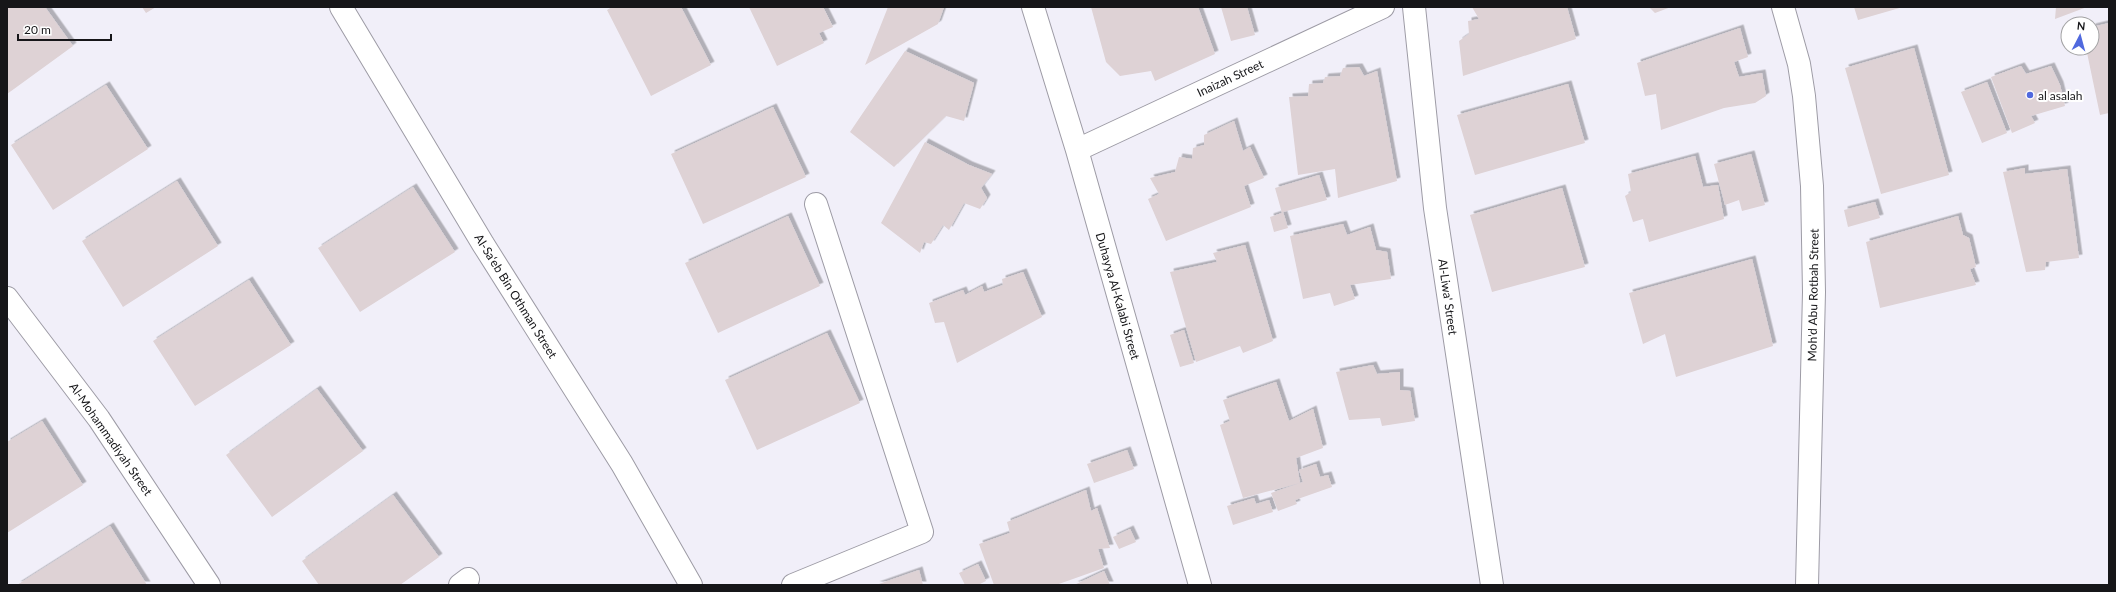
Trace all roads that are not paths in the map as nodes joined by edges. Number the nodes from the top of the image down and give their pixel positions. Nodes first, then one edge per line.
1 (341, 7) edge
2 (1033, 7) edge
3 (1383, 7) edge
4 (1414, 7) edge
5 (1783, 7) edge
6 (1077, 150) junction
7 (816, 204) dead end
8 (7, 298) edge
9 (209, 585) edge
10 (691, 585) edge
11 (793, 585) edge
12 (1200, 585) edge
13 (1492, 585) edge
14 (1807, 585) edge

1 - 10 street, Al-Sa‘eb Bin Othman Street
2 - 6 street, Duhayya Al-Kalabi Street
3 - 6 street, Inaizah Street
4 - 13 street, Al-Liwa' Street
5 - 14 street, Moh'd Abu Rotbah Street
6 - 12 street, Duhayya Al-Kalabi Street
7 - 11 street
8 - 9 street, Al-Mohammadiyah Street

